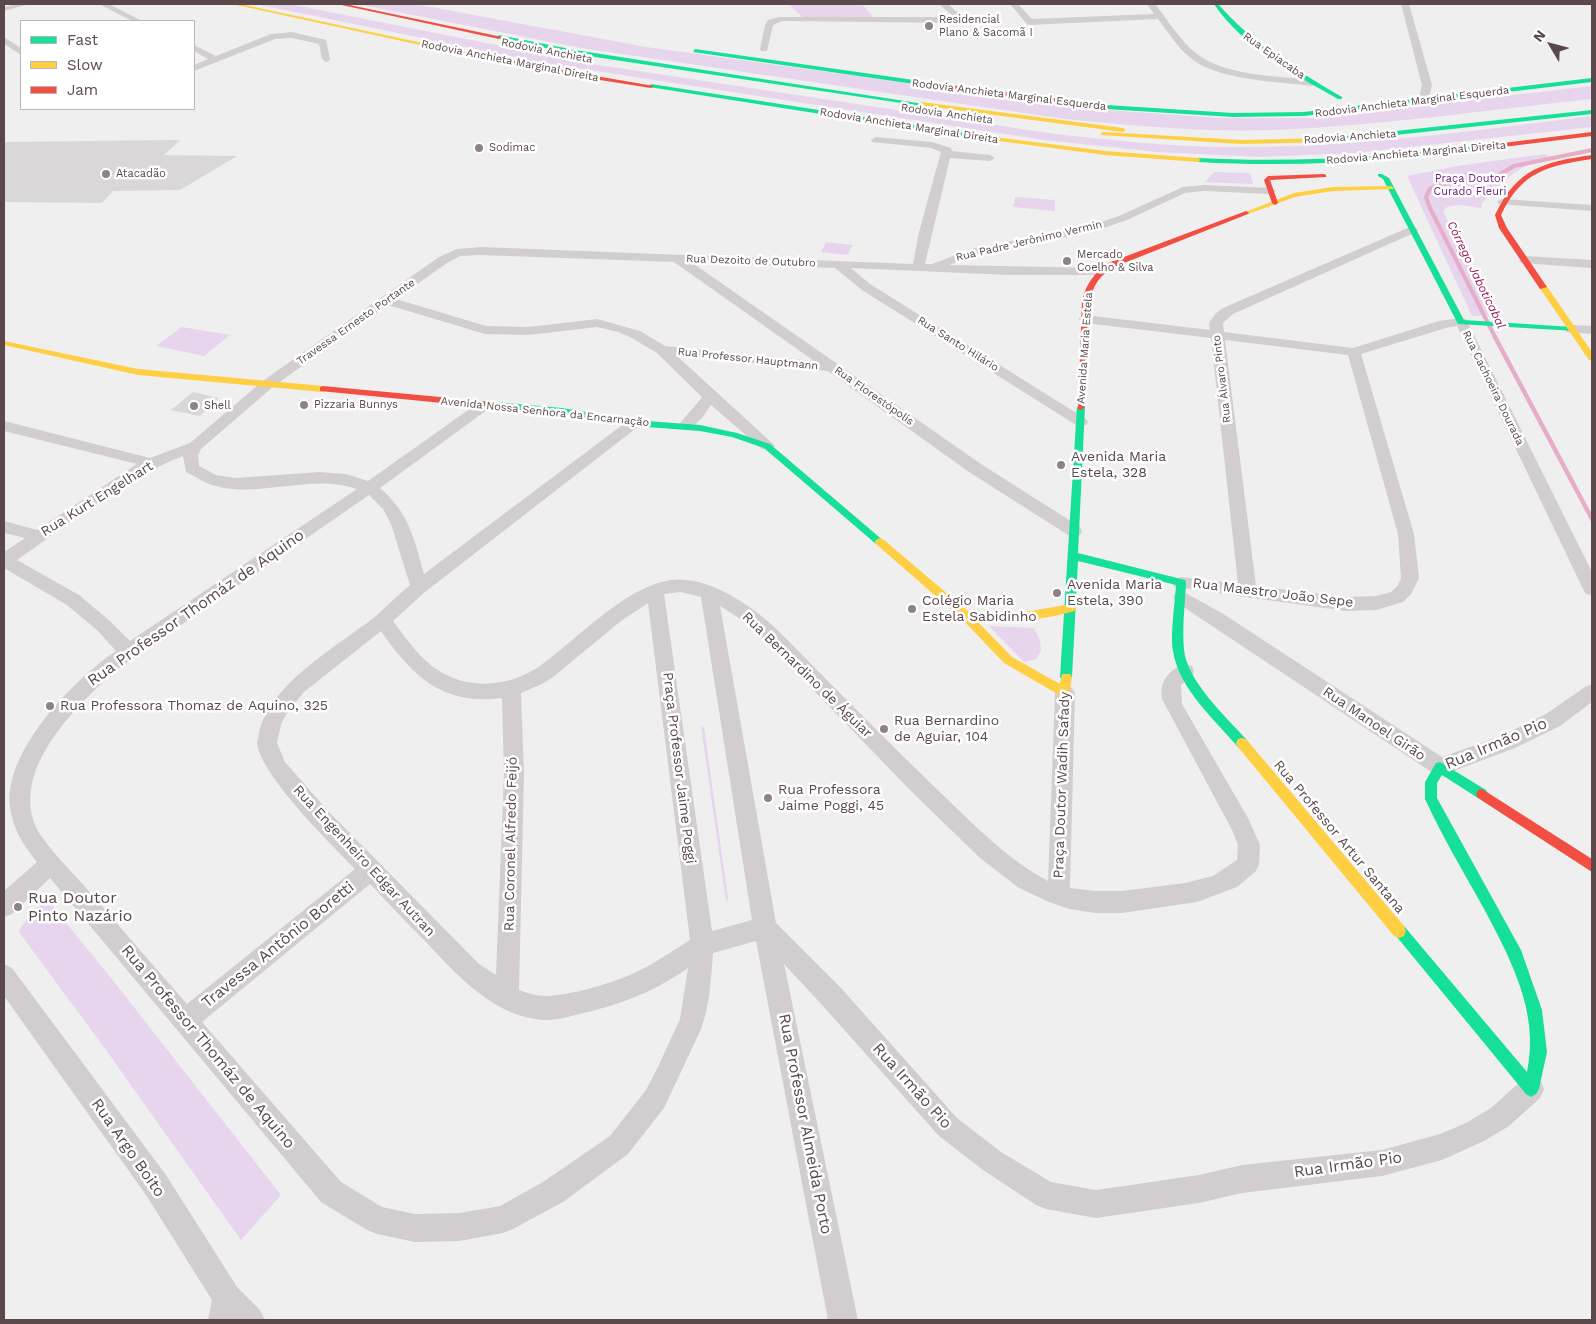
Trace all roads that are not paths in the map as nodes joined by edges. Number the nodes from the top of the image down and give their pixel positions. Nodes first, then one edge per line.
1 (25, 4) edge
2 (103, 4) edge
3 (233, 4) edge
4 (340, 4) edge
5 (943, 4) edge
6 (1014, 4) edge
7 (1151, 4) edge
8 (1216, 4) edge
9 (1405, 4) edge
10 (326, 7) dead end
11 (4, 9) edge
12 (790, 11) dead end
13 (873, 11) dead end
14 (1161, 16) junction
15 (797, 18) junction
16 (136, 20) edge
17 (883, 21) junction
18 (292, 35) junction
19 (4, 40) edge
20 (387, 48) dead end
21 (439, 48) junction
22 (195, 49) edge
23 (764, 49) junction
24 (685, 50) dead end
25 (20, 51) edge
26 (723, 55) junction
27 (215, 59) junction
28 (326, 59) dead end
29 (195, 68) edge
30 (826, 69) junction
31 (1592, 80) edge
32 (1312, 83) junction
33 (1427, 85) junction
34 (1340, 98) junction
35 (1445, 98) junction
36 (1423, 100) junction
37 (1592, 106) edge
38 (1378, 107) junction
39 (1323, 112) junction
40 (1592, 112) edge
41 (1592, 134) edge
42 (876, 140) dead end
43 (946, 154) junction
44 (1592, 157) edge
45 (990, 158) dead end
46 (1366, 175) dead end
47 (1332, 176) dead end
48 (1391, 188) junction
49 (1270, 191) junction
50 (1503, 202) junction
51 (1275, 203) junction
52 (1592, 208) edge
53 (1412, 230) junction
54 (677, 258) junction
55 (443, 260) joint
56 (1525, 260) junction
57 (838, 264) junction
58 (1592, 264) edge
59 (918, 266) junction
60 (932, 267) junction
61 (1098, 271) junction
62 (1061, 273) junction
63 (1089, 289) junction
64 (386, 300) junction
65 (1085, 319) junction
66 (1461, 322) junction
67 (1572, 329) junction
68 (1592, 330) edge
69 (1216, 334) junction
70 (4, 342) edge
71 (662, 350) junction
72 (1354, 352) junction
73 (1592, 358) edge
74 (834, 367) junction
75 (269, 383) junction
76 (710, 396) junction
77 (486, 404) junction
78 (597, 417) junction
79 (1081, 422) junction
80 (634, 423) junction
81 (4, 426) edge
82 (680, 426) junction
83 (614, 438) junction
84 (195, 446) junction
85 (767, 446) junction
86 (151, 464) junction
87 (370, 488) junction
88 (4, 527) edge
89 (1074, 531) junction
90 (38, 536) junction
91 (1074, 556) junction
92 (4, 560) edge
93 (419, 587) junction
94 (1592, 589) edge
95 (1181, 590) junction
96 (655, 591) junction
97 (1248, 592) junction
98 (709, 593) junction
99 (1071, 608) junction
100 (966, 616) junction
101 (383, 620) junction
102 (129, 652) junction
103 (1185, 671) junction
104 (511, 690) junction
105 (1592, 692) edge
106 (1065, 693) junction
107 (1440, 767) junction
108 (51, 863) junction
109 (1592, 866) edge
110 (371, 870) junction
111 (1059, 895) junction
112 (4, 906) edge
113 (765, 928) junction
114 (702, 945) junction
115 (4, 976) edge
116 (507, 998) junction
117 (186, 1020) junction
118 (1531, 1089) junction
119 (225, 1309) edge
120 (250, 1320) edge
121 (843, 1320) edge

1 - 11 street
2 - 16 street
3 - 18 main road
3 - 21 main road, Rodovia Anchieta Marginal Direita
4 - 37 main road, Rodovia Anchieta
5 - 17 street
6 - 14 street
7 - 14 street
8 - 32 main road, Rua Epiacaba
9 - 33 street
10 - 40 main road, Rodovia Anchieta
12 - 15 street
13 - 17 street
14 - 32 street
15 - 17 street
15 - 23 street
18 - 27 street
18 - 28 street
19 - 25 street
20 - 21 main road
21 - 41 main road, Rodovia Anchieta Marginal Direita
22 - 27 street
23 - 26 main road
23 - 30 main road
24 - 26 main road, Rodovia Anchieta Marginal Esquerda
26 - 30 main road, Rodovia Anchieta Marginal Esquerda
27 - 29 street
30 - 39 main road, Rodovia Anchieta Marginal Esquerda
31 - 35 main road, Rodovia Anchieta Marginal Esquerda
32 - 34 main road, Rua Epiacaba
33 - 35 street
33 - 36 street
34 - 38 main road, Rua Epiacaba
34 - 39 main road
35 - 36 main road, Rodovia Anchieta Marginal Esquerda
36 - 38 main road, Rodovia Anchieta Marginal Esquerda
38 - 39 main road, Rodovia Anchieta Marginal Esquerda
42 - 43 street
43 - 45 street
43 - 59 street
44 - 50 main road
46 - 48 main road
47 - 49 main road
48 - 51 main road
48 - 53 main road, Rua Cachoeira Dourada
49 - 51 main road
49 - 60 street, Rua Padre Jerônimo Vermin
50 - 52 street
50 - 56 main road
51 - 61 main road
53 - 66 main road, Rua Cachoeira Dourada
53 - 69 street, Rua Álvaro Pinto
54 - 55 street, Rua Dezoito de Outubro
54 - 57 street, Rua Dezoito de Outubro
54 - 74 street, Rua Florestópolis
55 - 64 street, Travessa Ernesto Portante
56 - 58 street
56 - 67 main road
57 - 59 street, Rua Dezoito de Outubro
57 - 79 street, Rua Santo Hilário
59 - 60 street, Rua Dezoito de Outubro
60 - 62 street, Rua Dezoito de Outubro
61 - 62 street, Rua Dezoito de Outubro
61 - 63 main road, Avenida Maria Estela
62 - 63 street, Rua Dezoito de Outubro
63 - 65 main road, Avenida Maria Estela
64 - 71 street
64 - 75 street, Travessa Ernesto Portante
65 - 69 street
65 - 79 main road, Avenida Maria Estela
66 - 67 main road
66 - 72 street
66 - 94 street, Rua Cachoeira Dourada
67 - 68 street
67 - 73 main road
69 - 72 street
69 - 97 street, Rua Álvaro Pinto
70 - 75 main road, Avenida Nossa Senhora da Encarnação
71 - 74 street, Rua Professor Hauptmann
71 - 76 street
72 - 97 street, Rua Maestro João Sepe
74 - 89 street, Rua Florestópolis
75 - 77 main road, Avenida Nossa Senhora da Encarnação
75 - 84 street
76 - 82 street
76 - 85 street
77 - 78 main road, Avenida Nossa Senhora da Encarnação
77 - 87 street, Rua Professor Thomáz de Aquino
78 - 80 main road, Avenida Nossa Senhora da Encarnação
78 - 83 street
79 - 89 main road, Avenida Maria Estela
80 - 82 main road, Avenida Nossa Senhora da Encarnação
80 - 83 street, Rua Engenheiro Edgar Autran
81 - 86 street
82 - 83 main road
82 - 85 main road, Avenida Nossa Senhora da Encarnação
83 - 93 street, Rua Engenheiro Edgar Autran
84 - 86 street, Rua Kurt Engelhart
84 - 87 street
85 - 100 main road, Avenida Nossa Senhora da Encarnação
86 - 90 street, Rua Kurt Engelhart
87 - 93 street
87 - 102 street, Rua Professor Thomáz de Aquino
88 - 90 street
89 - 91 main road, Avenida Maria Estela
90 - 92 street, Rua Kurt Engelhart
91 - 95 main road, Rua Maestro João Sepe
91 - 99 main road, Praça Doutor Wadih Safady
92 - 102 street
93 - 101 street, Rua Engenheiro Edgar Autran
95 - 97 street, Rua Maestro João Sepe
95 - 103 main road, Rua Professor Artur Santana
95 - 107 street, Rua Manoel Girão
96 - 98 street, Rua Bernardino de Águiar
96 - 104 street, Rua Bernardino de Águiar
96 - 114 street, Praça Professor Jaime Poggi
98 - 111 street, Rua Bernardino de Águiar
98 - 113 street
99 - 100 main road
99 - 106 main road, Praça Doutor Wadih Safady
100 - 106 main road, Avenida Nossa Senhora da Encarnação
101 - 104 street, Rua Bernardino de Águiar
101 - 110 street, Rua Engenheiro Edgar Autran
102 - 108 street, Rua Professor Thomáz de Aquino
103 - 111 street, Praça Doutor Wadih Safady
103 - 118 main road, Rua Professor Artur Santana
104 - 116 street, Rua Coronel Alfredo Feijó
105 - 107 street, Rua Irmão Pio
106 - 111 street, Praça Doutor Wadih Safady
107 - 109 main road, Rua Manoel Girão
107 - 118 main road, Rua Irmão Pio
108 - 112 street
108 - 117 street, Rua Professor Thomáz de Aquino
110 - 116 street, Rua Engenheiro Edgar Autran
110 - 117 street, Travessa Antônio Boretti
113 - 114 street
113 - 118 street, Rua Irmão Pio
113 - 121 street, Rua Professor Almeida Porto
114 - 116 street, Rua Engenheiro Edgar Autran
114 - 117 street, Rua Professor Thomáz de Aquino
115 - 119 street, Rua Argo Boito
119 - 120 street, Rua Argo Boito

